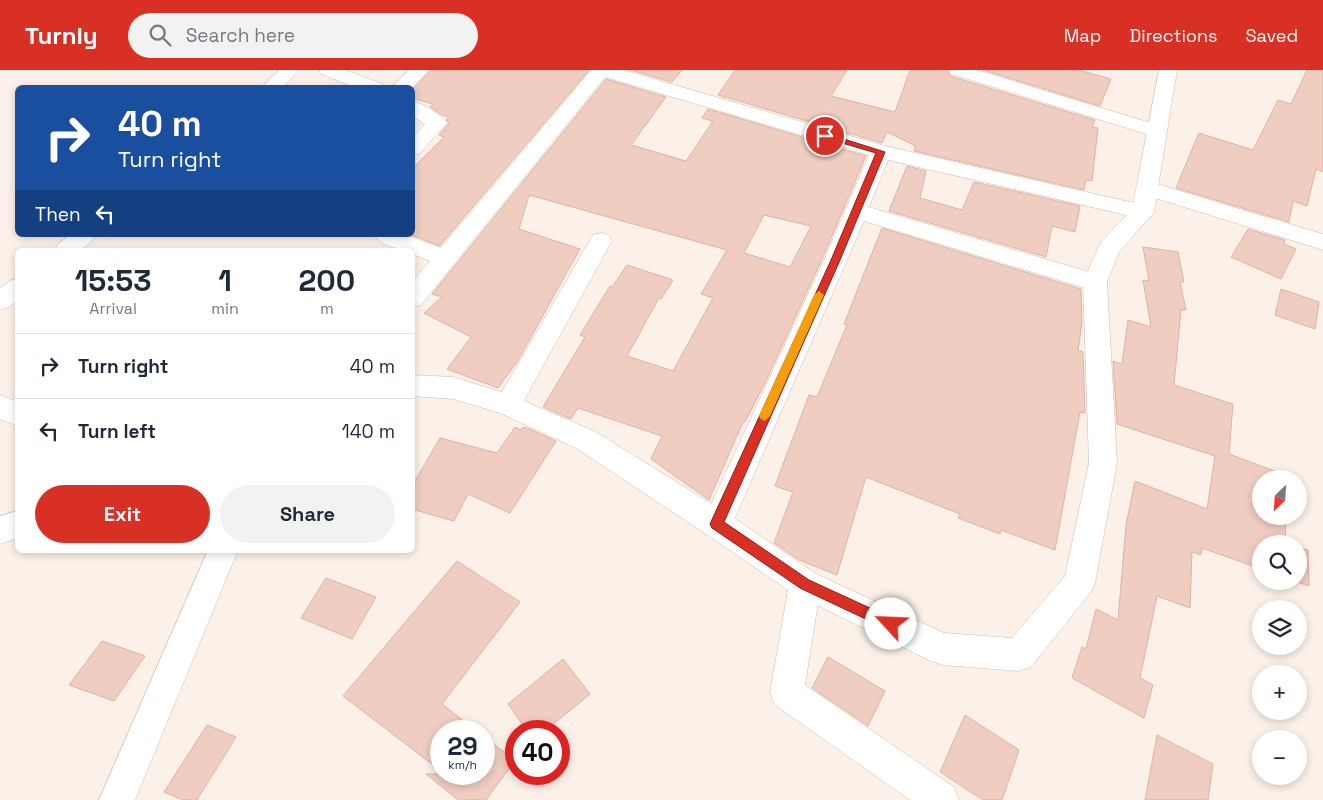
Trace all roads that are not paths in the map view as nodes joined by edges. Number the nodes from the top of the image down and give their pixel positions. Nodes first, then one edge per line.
1 (290, 70) edge
2 (328, 70) edge
3 (420, 70) edge
4 (602, 70) edge
5 (958, 70) edge
6 (1168, 70) edge
7 (273, 85) edge
8 (368, 85) edge
9 (403, 85) edge
10 (415, 109) edge
11 (1157, 132) junction
12 (415, 146) edge
13 (880, 152) junction
14 (1145, 200) junction
15 (856, 211) junction
16 (82, 237) edge
17 (390, 237) edge
18 (601, 241) dead end
19 (1323, 242) edge
20 (69, 248) edge
21 (447, 259) junction
22 (1095, 282) junction
23 (415, 296) edge
24 (415, 385) edge
25 (508, 405) junction
26 (0, 406) edge
27 (15, 414) edge
28 (716, 524) junction
29 (15, 525) edge
30 (0, 530) edge
31 (222, 553) edge
32 (805, 584) junction
33 (117, 800) edge
34 (941, 800) edge

1 - 7 street
2 - 8 street
3 - 9 street
4 - 13 street
4 - 21 street
5 - 11 street
6 - 11 street
10 - 12 street
11 - 14 street
13 - 14 street
13 - 15 street
14 - 19 street
14 - 22 street
15 - 22 street
15 - 28 street
16 - 20 street
17 - 21 street
18 - 25 street
21 - 23 street
22 - 32 street
24 - 25 street
25 - 28 street
26 - 27 street
28 - 32 street
29 - 30 street
31 - 33 street
32 - 34 street

